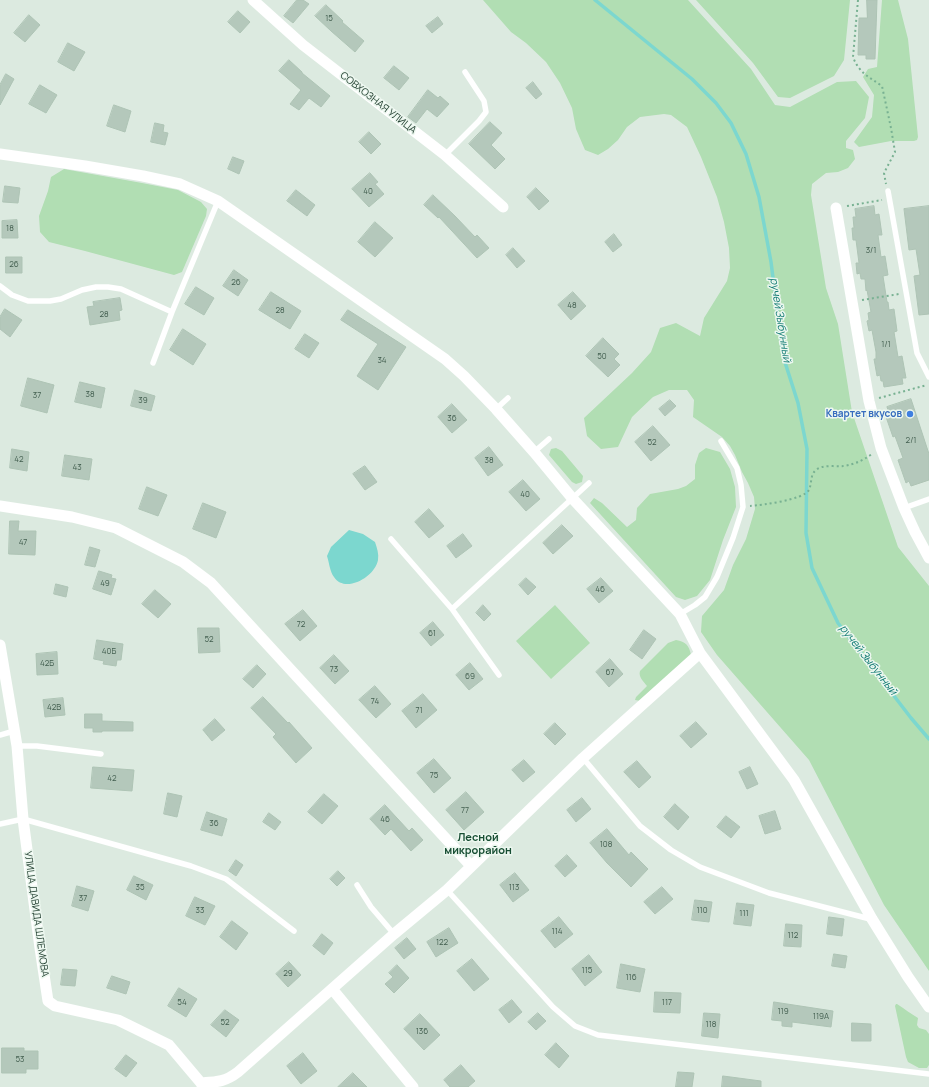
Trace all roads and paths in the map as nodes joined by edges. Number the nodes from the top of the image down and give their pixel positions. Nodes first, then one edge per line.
1 (253, 0) edge
2 (858, 0) edge
3 (465, 72) dead end
4 (0, 154) edge
5 (445, 155) junction
6 (888, 191) joint
7 (889, 198) junction
8 (218, 201) junction
9 (503, 207) dead end
10 (836, 208) joint
11 (0, 286) edge
12 (906, 293) junction
13 (852, 301) junction
14 (172, 312) junction
15 (153, 364) dead end
16 (929, 377) edge
17 (929, 384) edge
18 (508, 398) dead end
19 (869, 402) junction
20 (496, 408) junction
21 (549, 439) dead end
22 (721, 441) dead end
23 (881, 448) junction
24 (534, 452) junction
25 (589, 482) dead end
26 (572, 498) junction
27 (929, 499) edge
28 (0, 506) edge
29 (743, 507) junction
30 (904, 508) junction
31 (391, 539) dead end
32 (929, 558) edge
33 (452, 609) junction
34 (680, 614) junction
35 (0, 646) edge
36 (700, 653) junction
37 (499, 675) dead end
38 (14, 731) junction
39 (0, 735) edge
40 (17, 746) junction
41 (102, 754) dead end
42 (583, 758) junction
43 (23, 819) junction
44 (0, 824) edge
45 (471, 866) junction
46 (357, 884) dead end
47 (447, 890) junction
48 (872, 919) junction
49 (294, 931) dead end
50 (394, 934) junction
51 (333, 990) junction
52 (929, 1007) edge
53 (929, 1074) edge
54 (202, 1085) edge
55 (413, 1087) edge

1 - 5 street, СОВХОЗНАЯ УЛИЦА
2 - 6 path
3 - 5 lane
4 - 8 street
5 - 9 street, СОВХОЗНАЯ УЛИЦА
6 - 7 lane
7 - 10 path
7 - 12 lane
8 - 14 lane
8 - 20 street
10 - 13 street
11 - 14 lane
12 - 13 path
12 - 16 lane
13 - 19 street
14 - 15 lane
17 - 19 path
18 - 20 lane
19 - 23 street
20 - 24 street
21 - 24 lane
22 - 29 lane
23 - 29 path
23 - 30 street
24 - 26 street
25 - 26 lane
26 - 33 lane
26 - 34 street
27 - 30 lane
28 - 45 street
29 - 34 lane
30 - 32 street
31 - 33 lane
33 - 37 lane
34 - 36 street
35 - 38 street, УЛИЦА ДАВИДА ШЛЕМОВА
36 - 42 street
36 - 48 street
38 - 39 lane
38 - 40 street, УЛИЦА ДАВИДА ШЛЕМОВА
40 - 41 lane
40 - 43 street, УЛИЦА ДАВИДА ШЛЕМОВА
42 - 45 street
42 - 48 lane
43 - 44 lane
43 - 49 lane
43 - 54 street, УЛИЦА ДАВИДА ШЛЕМОВА
45 - 47 street
46 - 50 lane
47 - 50 street
47 - 53 lane
48 - 52 street
50 - 51 street
51 - 54 street
51 - 55 street

